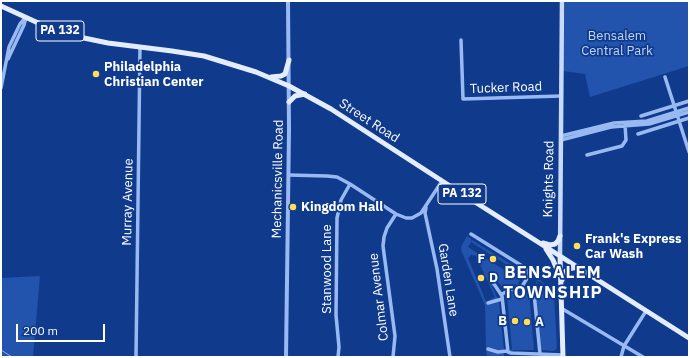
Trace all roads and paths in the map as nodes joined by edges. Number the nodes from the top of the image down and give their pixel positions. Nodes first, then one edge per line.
1 (288, 1) edge
2 (562, 1) edge
3 (1, 6) edge
4 (26, 17) junction
5 (461, 40) dead end
6 (140, 47) junction
7 (289, 60) junction
8 (1, 62) edge
9 (7, 62) junction
10 (3, 69) edge
11 (268, 76) junction
12 (665, 77) dead end
13 (289, 86) junction
14 (1, 88) edge
15 (305, 94) junction
16 (561, 96) junction
17 (689, 101) edge
18 (289, 102) junction
19 (674, 105) junction
20 (689, 108) edge
21 (689, 112) edge
22 (677, 114) junction
23 (641, 116) dead end
24 (689, 118) edge
25 (679, 122) junction
26 (625, 125) junction
27 (638, 134) dead end
28 (561, 138) junction
29 (689, 152) edge
30 (587, 155) dead end
31 (289, 175) junction
32 (442, 181) junction
33 (350, 184) junction
34 (426, 207) junction
35 (396, 214) junction
36 (471, 234) dead end
37 (560, 236) junction
38 (538, 242) junction
39 (560, 256) junction
40 (578, 267) junction
41 (494, 284) dead end
42 (560, 285) junction
43 (521, 288) junction
44 (502, 294) junction
45 (502, 299) junction
46 (488, 303) dead end
47 (561, 308) junction
48 (646, 310) junction
49 (689, 338) edge
50 (624, 346) junction
51 (488, 350) dead end
52 (507, 351) junction
53 (540, 354) junction
54 (563, 356) edge
55 (136, 357) edge
56 (286, 357) edge
57 (338, 357) edge
58 (393, 357) edge
59 (450, 357) edge
60 (621, 357) edge
61 (643, 357) edge

1 - 7 street, Mechanicsville Road
2 - 16 main road, Knights Road
3 - 4 main road, Street Road / PA 132
4 - 6 main road, Street Road / PA 132
4 - 9 street
5 - 16 street, Tucker Road
6 - 11 main road, Street Road / PA 132
6 - 55 street, Murray Avenue
7 - 11 main road
7 - 13 street, Mechanicsville Road
8 - 9 street
9 - 10 street
10 - 14 street
11 - 13 main road, Street Road / PA 132
12 - 19 street
13 - 15 main road, Street Road / PA 132
13 - 18 street, Mechanicsville Road
15 - 18 main road
15 - 32 main road, Street Road / PA 132
16 - 28 main road, Knights Road
17 - 19 street
18 - 31 street, Mechanicsville Road
19 - 22 street
19 - 23 street
20 - 22 street
21 - 22 street
22 - 25 street
22 - 26 street
24 - 25 street
25 - 27 street
25 - 29 street
26 - 28 street
26 - 30 street
28 - 37 main road, Knights Road
31 - 33 street
31 - 56 street, Mechanicsville Road
32 - 34 street
32 - 38 main road, Street Road / PA 132
33 - 35 street
33 - 57 street, Stanwood Lane
34 - 35 street
34 - 59 street, Garden Lane
35 - 58 street, Colmar Avenue
36 - 43 street
37 - 38 main road
37 - 39 main road, Knights Road
38 - 39 main road, Street Road / PA 132
38 - 42 main road
39 - 40 main road, Street Road / PA 132
39 - 42 main road, Knights Road
40 - 42 main road
40 - 48 main road, Street Road / PA 132
41 - 44 street
42 - 47 main road, Knights Road
43 - 44 street
43 - 53 street
44 - 45 street
45 - 46 street
45 - 52 street
47 - 50 street
47 - 54 main road, Knights Road
48 - 49 main road, Street Road / PA 132
48 - 50 street
50 - 60 street
50 - 61 street
51 - 52 street
52 - 53 street
53 - 54 street

